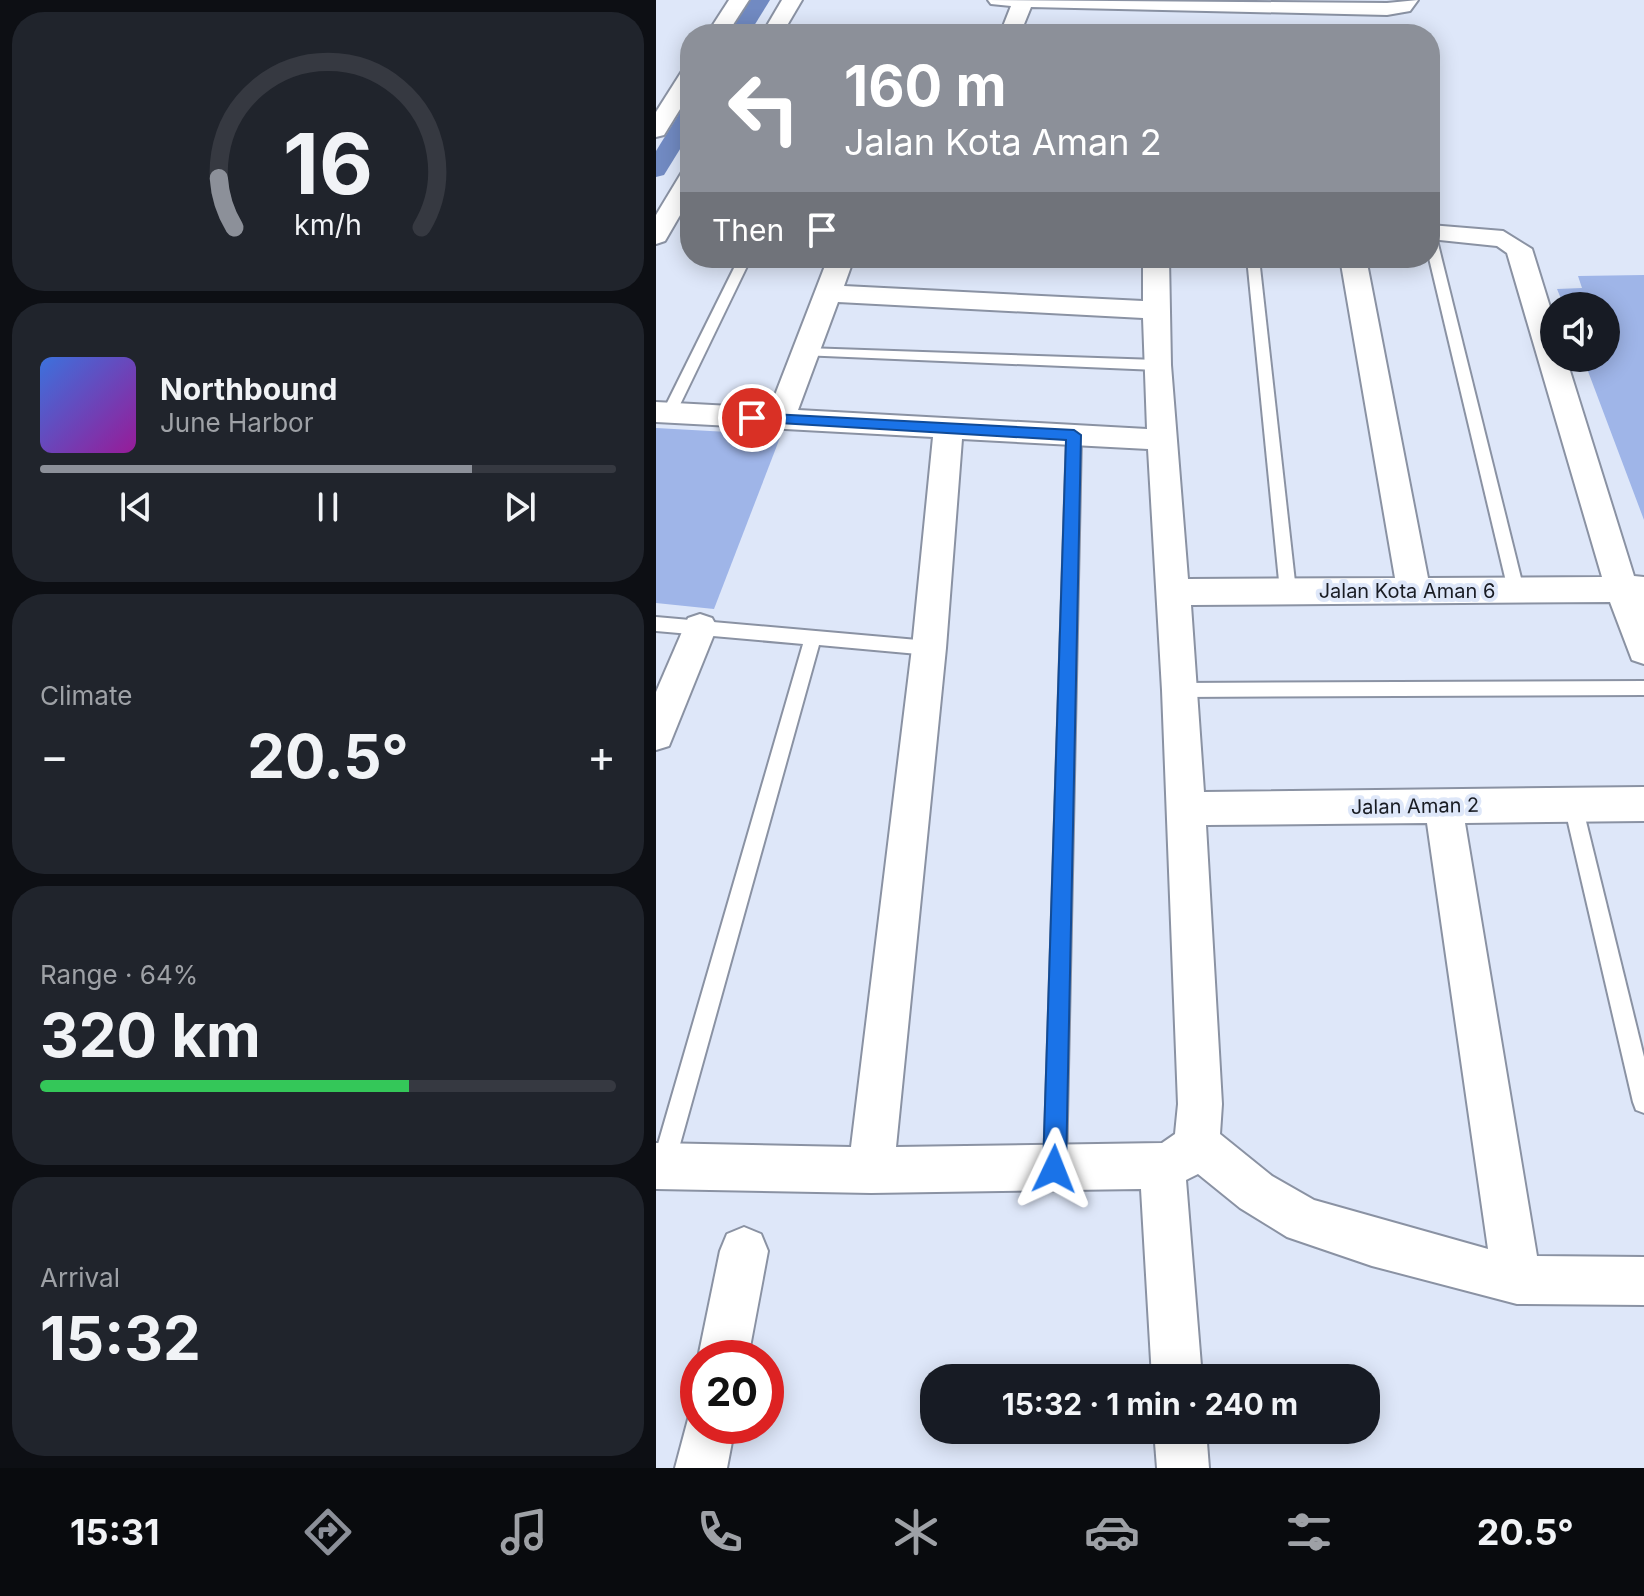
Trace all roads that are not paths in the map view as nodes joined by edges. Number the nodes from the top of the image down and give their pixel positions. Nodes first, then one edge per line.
1 (739, 0) edge
2 (792, 0) edge
3 (998, 0) edge
4 (1408, 0) edge
5 (1023, 1) edge
6 (1339, 8) junction
7 (723, 24) edge
8 (778, 24) edge
9 (1014, 24) edge
10 (1338, 24) edge
11 (680, 92) edge
12 (656, 130) edge
13 (680, 192) edge
14 (660, 223) edge
15 (1440, 235) edge
16 (740, 268) edge
17 (837, 268) edge
18 (1156, 268) edge
19 (1254, 268) edge
20 (1355, 268) edge
21 (1438, 268) edge
22 (828, 293) junction
23 (1156, 310) junction
24 (806, 352) junction
25 (1157, 365) junction
26 (663, 412) edge
27 (780, 419) junction
28 (948, 429) junction
29 (1074, 435) junction
30 (1163, 440) junction
31 (1633, 589) edge
32 (1414, 590) junction
33 (1516, 590) junction
34 (1288, 591) junction
35 (1171, 592) junction
36 (656, 624) edge
37 (700, 627) junction
38 (813, 638) junction
39 (929, 648) junction
40 (1644, 650) edge
41 (1644, 688) edge
42 (1180, 690) junction
43 (656, 735) edge
44 (1644, 804) edge
45 (1573, 805) junction
46 (1443, 806) junction
47 (1185, 809) junction
48 (1644, 1102) edge
49 (1180, 1155) junction
50 (659, 1166) edge
51 (1054, 1169) junction
52 (871, 1170) junction
53 (744, 1251) dead end
54 (1517, 1280) junction
55 (1644, 1281) edge
56 (727, 1340) edge
57 (1177, 1364) edge
58 (706, 1444) edge
59 (1181, 1444) edge
60 (701, 1468) edge
61 (1183, 1468) edge

1 - 7 street
2 - 8 street
3 - 5 street
4 - 6 street
5 - 6 street
5 - 9 street
6 - 10 street
11 - 12 street
13 - 14 street
15 - 31 street
16 - 26 lane
17 - 22 street
18 - 23 street
19 - 34 lane
20 - 32 street
21 - 33 lane
22 - 23 street
22 - 24 street
23 - 25 street
24 - 25 lane
24 - 27 street
25 - 30 street
26 - 27 street
27 - 28 street
28 - 29 street
28 - 39 street
29 - 30 street
29 - 51 lane
30 - 35 street
31 - 33 street, Jalan Kota Aman 6
31 - 40 street
32 - 33 street, Jalan Kota Aman 6
32 - 34 street, Jalan Kota Aman 6
34 - 35 street, Jalan Kota Aman 6
35 - 42 street
36 - 37 lane
37 - 38 lane
37 - 43 street
38 - 39 lane
38 - 50 lane
39 - 52 street
41 - 42 lane
42 - 47 street
44 - 45 street, Jalan Aman 2
45 - 46 street, Jalan Aman 2
45 - 48 lane
46 - 47 street, Jalan Aman 2
46 - 54 street
47 - 49 street
49 - 51 street
49 - 54 street
49 - 57 street
50 - 52 street
51 - 52 street
53 - 56 street
54 - 55 street
58 - 60 street
59 - 61 street

